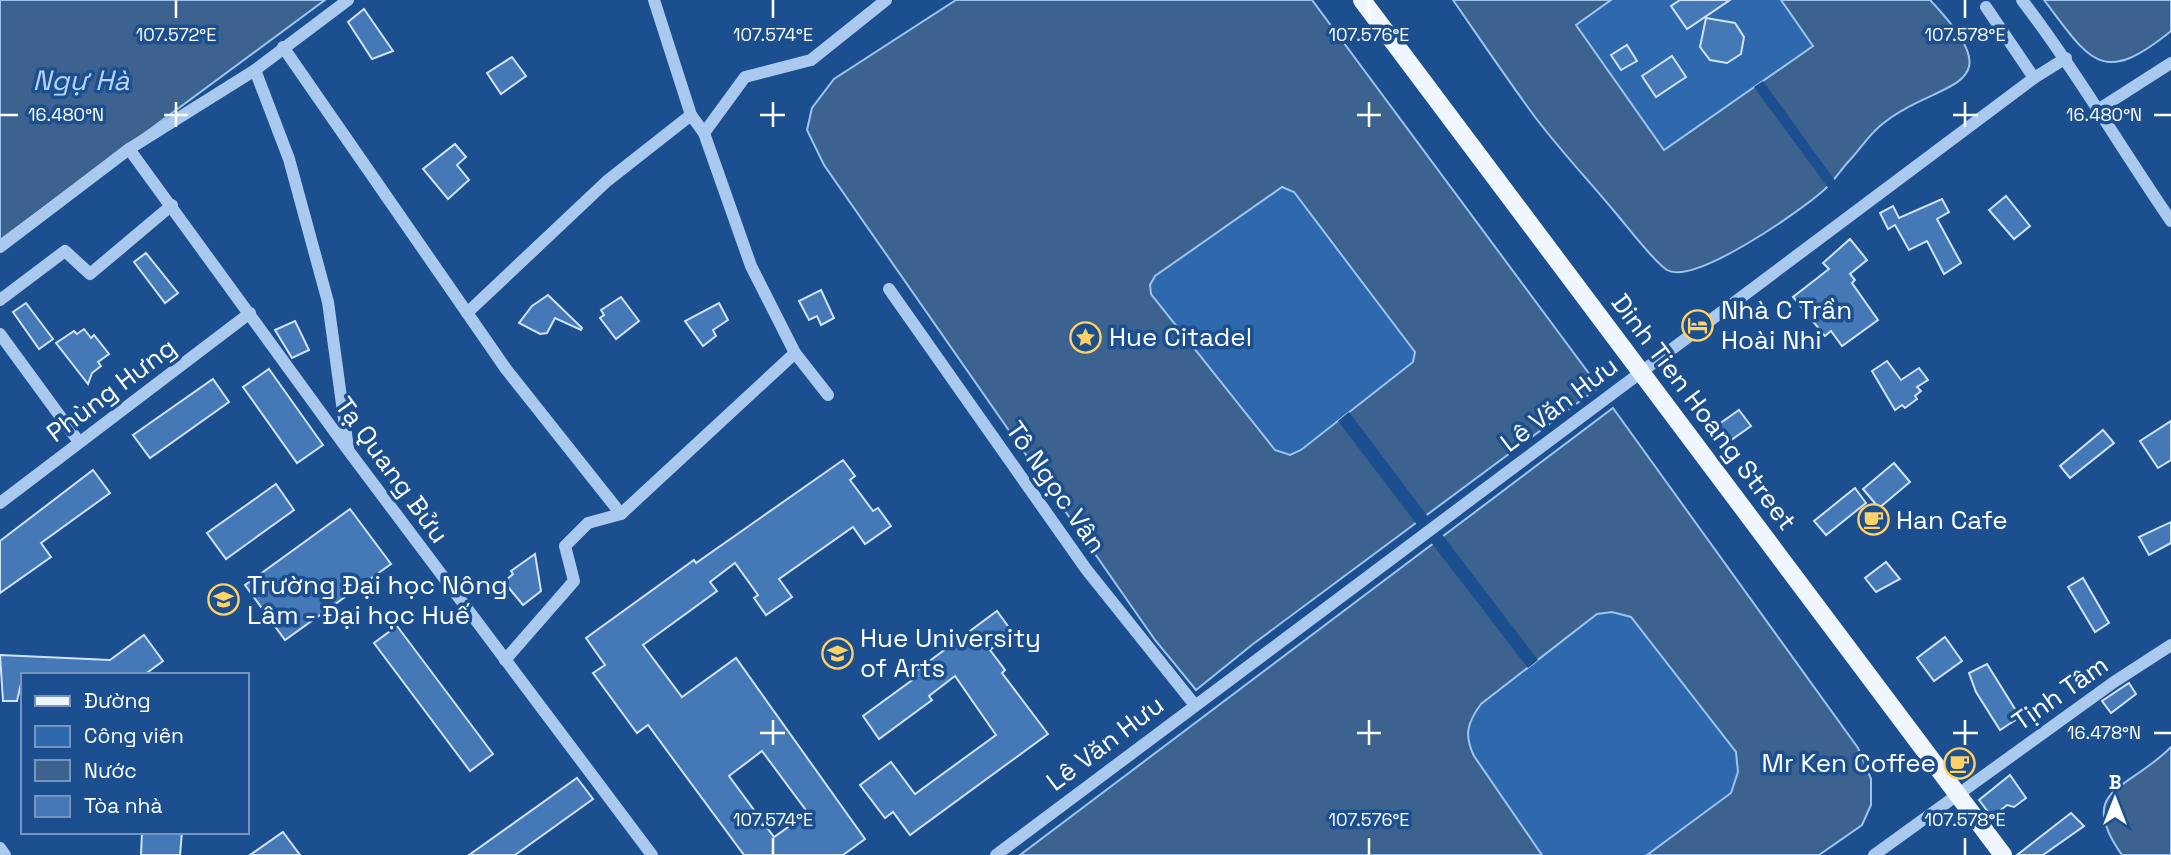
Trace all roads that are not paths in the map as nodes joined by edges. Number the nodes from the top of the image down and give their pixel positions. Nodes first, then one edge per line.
1 (348, 0) edge
2 (654, 0) edge
3 (886, 0) edge
4 (1362, 0) edge
5 (2022, 0) edge
6 (1986, 7) dead end
7 (283, 47) junction
8 (2066, 58) junction
9 (2171, 63) edge
10 (255, 70) junction
11 (2034, 78) junction
12 (2096, 111) junction
13 (691, 114) junction
14 (704, 133) junction
15 (129, 149) junction
16 (172, 205) junction
17 (2171, 221) edge
18 (0, 247) edge
19 (889, 289) dead end
20 (0, 300) edge
21 (250, 313) junction
22 (467, 313) junction
23 (0, 334) edge
24 (794, 353) junction
25 (1641, 371) junction
26 (828, 394) dead end
27 (79, 442) junction
28 (348, 450) junction
29 (0, 503) edge
30 (621, 514) junction
31 (2171, 645) edge
32 (505, 660) junction
33 (1194, 704) junction
34 (1957, 794) junction
35 (0, 848) edge
36 (5, 855) edge
37 (652, 855) edge
38 (996, 855) edge
39 (1874, 855) edge
40 (2003, 855) edge

1 - 7 street
2 - 13 street
3 - 14 street
4 - 25 main road, Dinh Tien Hoang Street
5 - 8 street
6 - 11 street
7 - 10 street
7 - 22 street
8 - 11 street, Lê Văn Hưu
8 - 12 street
9 - 12 street
10 - 15 street
10 - 28 street
11 - 25 street, Lê Văn Hưu
12 - 17 street
13 - 14 street
13 - 22 street
14 - 24 street
15 - 16 street, Tạ Quang Bửu
15 - 18 street
16 - 20 street
16 - 21 street, Tạ Quang Bửu
19 - 33 street, Tô Ngọc Vân
21 - 27 street, Phùng Hưng
21 - 28 street, Tạ Quang Bửu
22 - 30 street
23 - 27 street
24 - 26 street
24 - 30 street
25 - 33 street, Lê Văn Hưu
25 - 34 main road, Dinh Tien Hoang Street
27 - 29 street, Phùng Hưng
28 - 32 street, Tạ Quang Bửu
30 - 32 street
31 - 34 street, Tịnh Tâm
32 - 37 street, Tạ Quang Bửu
33 - 38 street, Lê Văn Hưu
34 - 39 street, Tịnh Tâm
34 - 40 main road, Dinh Tien Hoang Street
35 - 36 street

